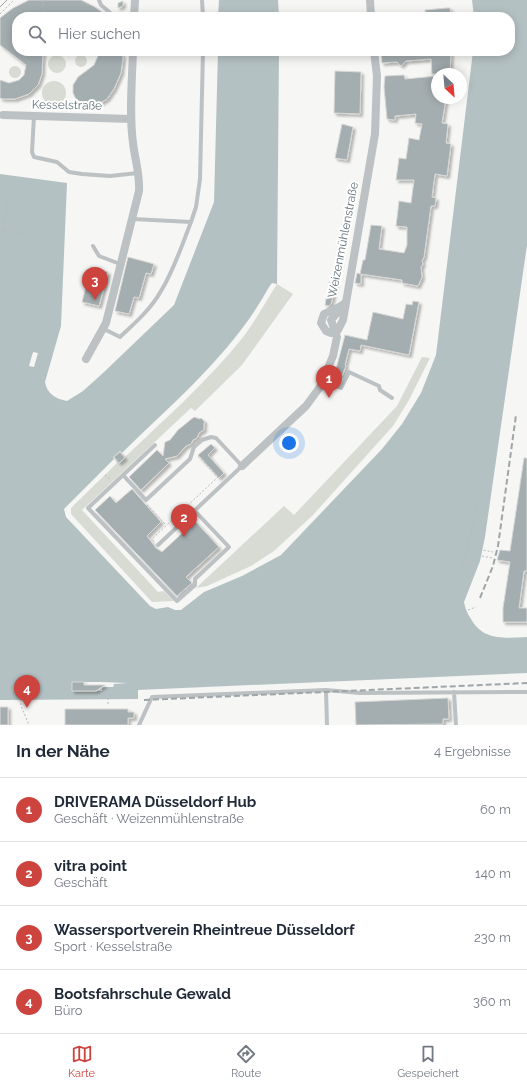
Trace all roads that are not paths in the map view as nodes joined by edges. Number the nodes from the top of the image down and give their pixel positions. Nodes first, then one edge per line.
1 (99, 0) edge
2 (135, 0) edge
3 (202, 0) edge
4 (370, 0) edge
5 (109, 12) edge
6 (134, 12) edge
7 (202, 12) edge
8 (371, 12) edge
9 (133, 56) edge
10 (203, 56) edge
11 (375, 56) edge
12 (3, 115) dead end
13 (34, 116) junction
14 (131, 119) junction
15 (138, 172) junction
16 (132, 219) junction
17 (191, 222) junction
18 (93, 246) dead end
19 (120, 264) junction
20 (104, 329) junction
21 (86, 359) dead end
22 (324, 381) junction
23 (392, 398) dead end
24 (155, 445) dead end
25 (242, 466) junction
26 (123, 475) junction
27 (194, 510) junction
28 (158, 545) dead end
29 (326, 690) junction
30 (454, 692) junction
31 (527, 692) edge
32 (139, 725) edge
33 (327, 725) edge
34 (456, 725) edge

1 - 5 lane
2 - 6 street
3 - 7 lane
4 - 8 street
9 - 14 street
10 - 17 lane
11 - 22 street, Weizenmühlenstraße
12 - 13 street, Kesselstraße
13 - 14 street, Kesselstraße
13 - 15 lane
14 - 15 street
15 - 16 street
16 - 17 lane
16 - 19 street
17 - 20 lane
18 - 19 lane
19 - 20 street
20 - 21 street
22 - 23 lane
22 - 25 street, Weizenmühlenstraße
24 - 26 lane
25 - 26 lane
25 - 27 lane
26 - 27 lane
27 - 28 lane
29 - 30 lane
29 - 32 lane
29 - 33 lane
30 - 31 lane
30 - 34 lane

